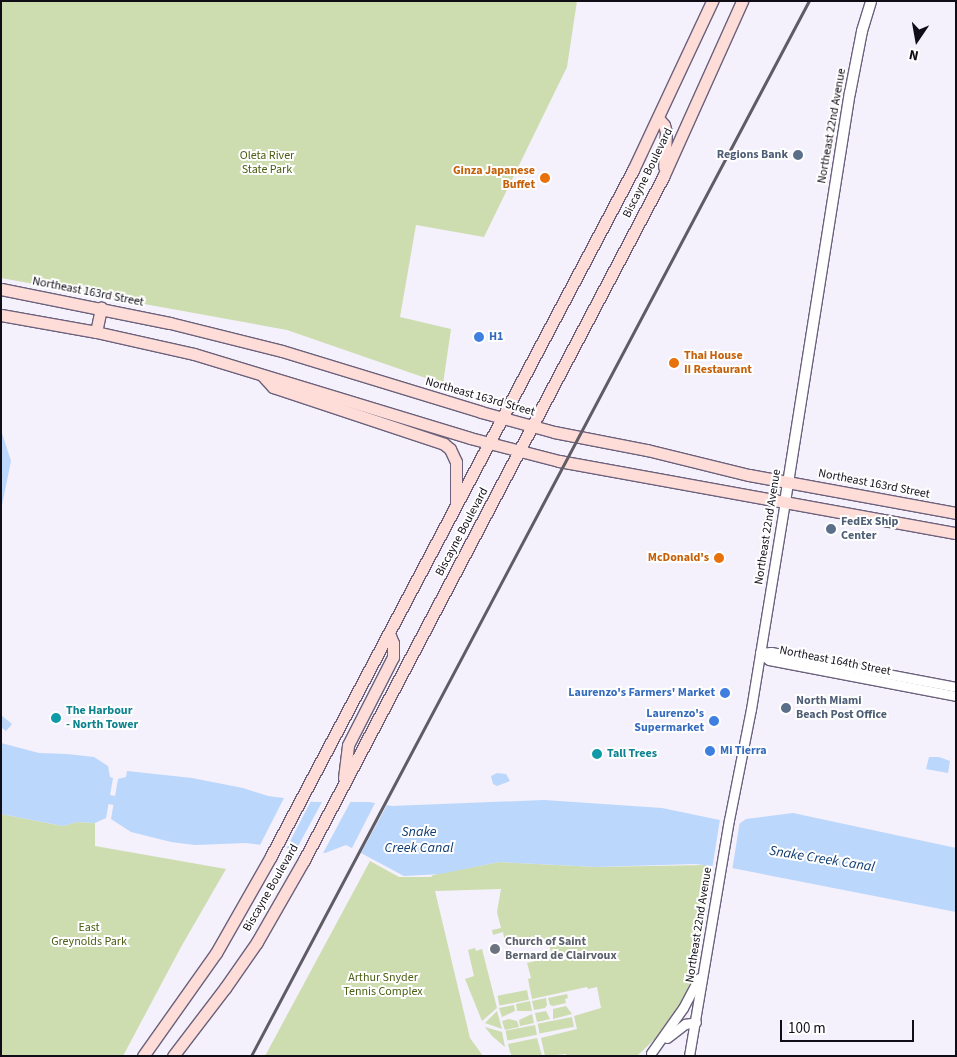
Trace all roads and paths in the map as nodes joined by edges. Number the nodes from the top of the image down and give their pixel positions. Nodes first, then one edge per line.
1 (712, 1) edge
2 (742, 1) edge
3 (871, 1) edge
4 (658, 118) junction
5 (663, 176) junction
6 (1, 289) edge
7 (101, 308) junction
8 (1, 315) edge
9 (96, 332) junction
10 (262, 374) junction
11 (501, 418) junction
12 (533, 427) junction
13 (489, 443) junction
14 (520, 452) junction
15 (788, 482) junction
16 (785, 502) junction
17 (456, 504) junction
18 (956, 513) edge
19 (956, 534) edge
20 (389, 633) junction
21 (760, 654) junction
22 (956, 687) edge
23 (956, 696) edge
24 (344, 785) junction
25 (708, 949) junction
26 (696, 1022) junction
27 (650, 1054) edge
28 (143, 1056) edge
29 (173, 1056) edge
30 (689, 1056) edge

1 - 4 main road, Biscayne Boulevard
2 - 5 main road, Biscayne Boulevard
3 - 15 main road, Northeast 22nd Avenue
4 - 5 main road
4 - 11 main road, Biscayne Boulevard
5 - 12 main road, Biscayne Boulevard
6 - 7 main road, Northeast 163rd Street
7 - 9 main road
7 - 11 main road, Northeast 163rd Street
8 - 9 main road
9 - 10 main road
10 - 13 main road
10 - 17 main road
11 - 12 main road, Northeast 163rd Street
11 - 13 main road, Biscayne Boulevard
12 - 14 main road, Biscayne Boulevard
12 - 15 main road, Northeast 163rd Street
13 - 14 main road
13 - 17 main road, Biscayne Boulevard
14 - 16 main road
14 - 24 main road, Biscayne Boulevard
15 - 16 main road, Northeast 22nd Avenue
15 - 18 main road, Northeast 163rd Street
16 - 19 main road
16 - 21 street, Northeast 22nd Avenue
17 - 20 main road, Biscayne Boulevard
20 - 24 main road
20 - 28 main road, Biscayne Boulevard
21 - 22 street, Northeast 164th Street
21 - 23 street, Northeast 164th Street
21 - 25 street, Northeast 22nd Avenue
24 - 29 main road, Biscayne Boulevard
25 - 26 street, Northeast 22nd Avenue
25 - 27 street
26 - 27 street
26 - 30 street, Northeast 22nd Avenue

